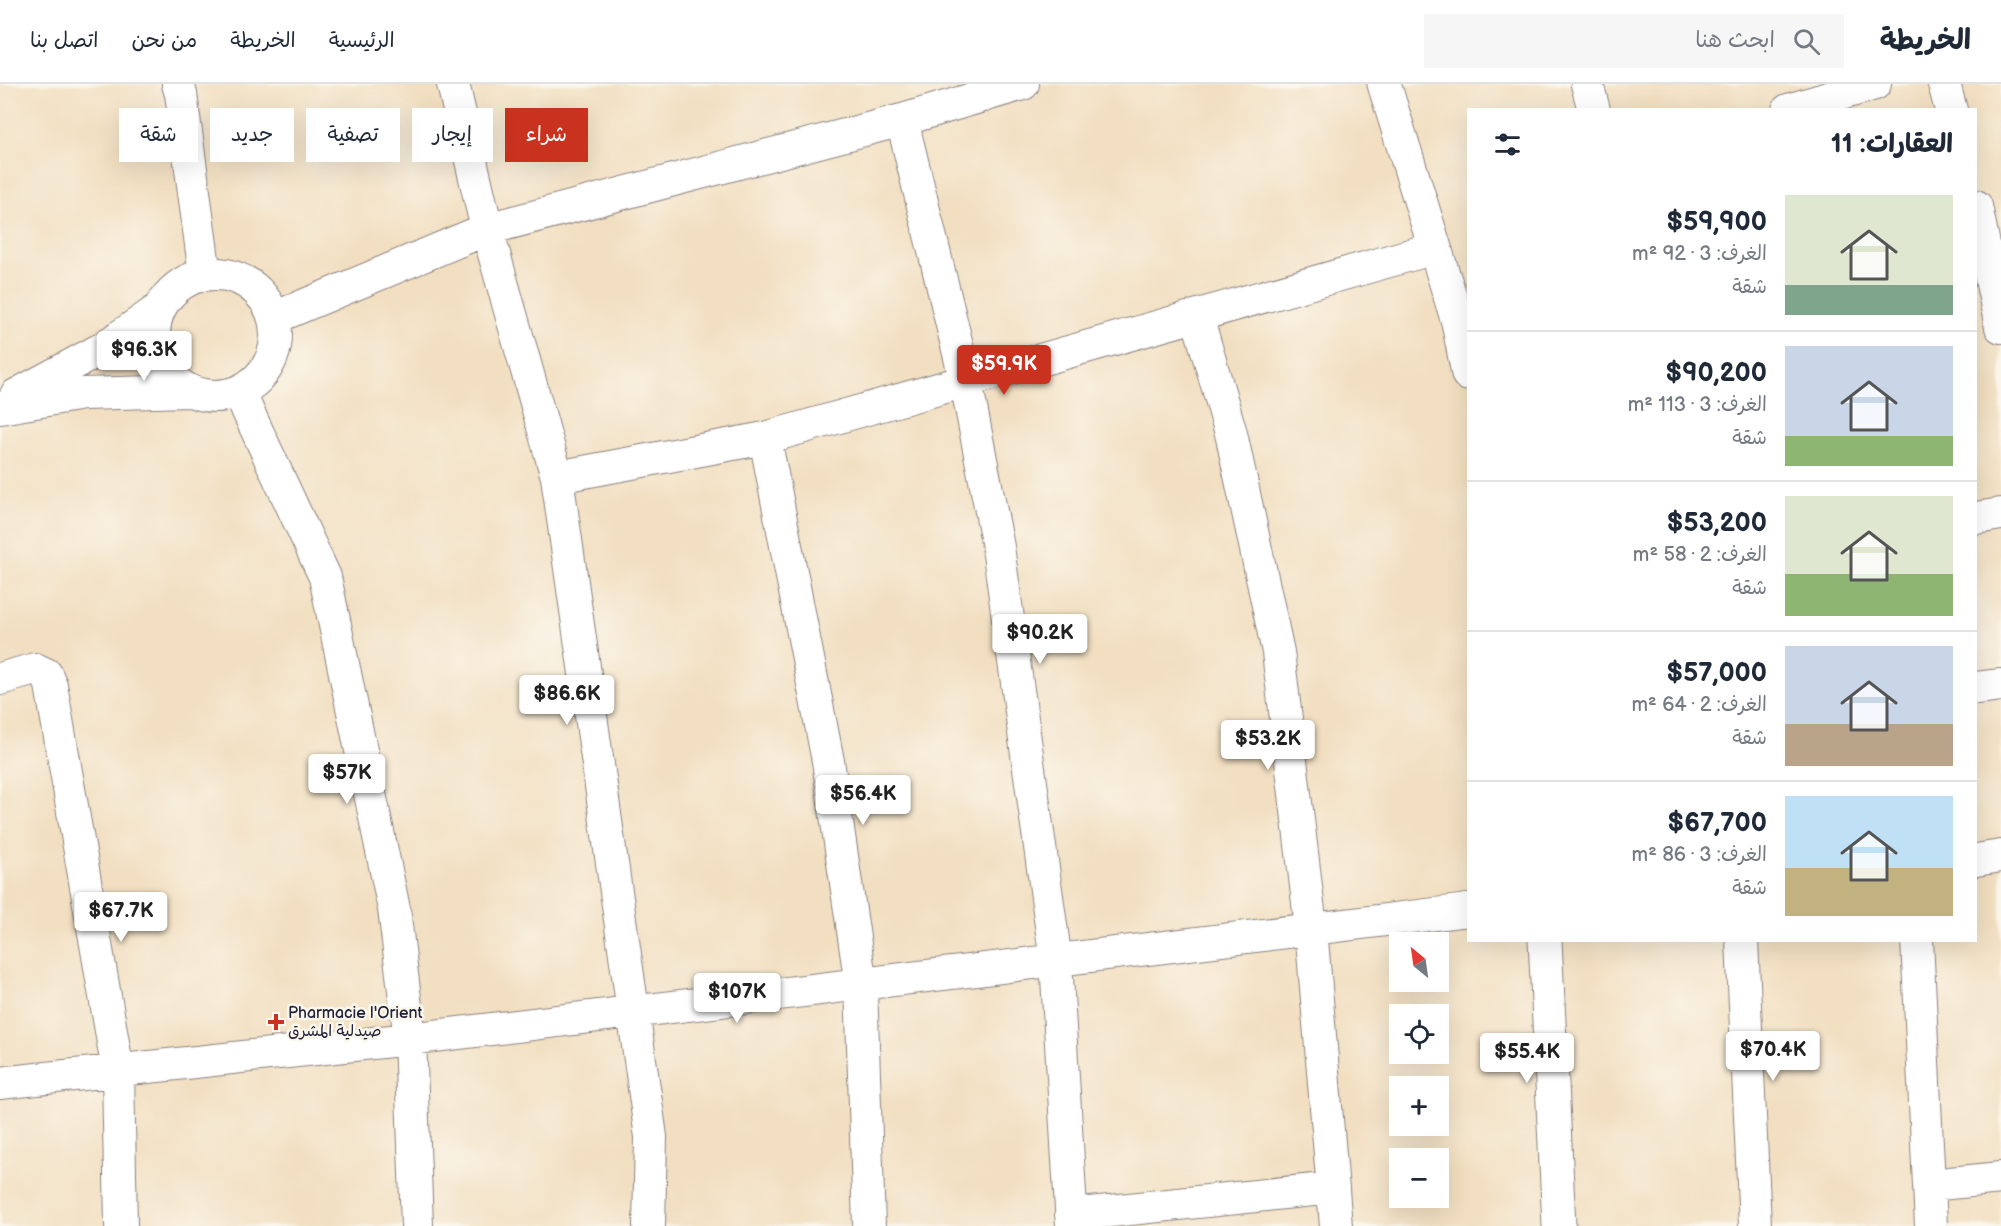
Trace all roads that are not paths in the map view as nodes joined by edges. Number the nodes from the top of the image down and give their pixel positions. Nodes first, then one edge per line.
1 (177, 84) edge
2 (453, 84) edge
3 (1023, 84) edge
4 (1384, 84) edge
5 (1587, 84) edge
6 (1875, 84) edge
7 (1944, 84) edge
8 (1593, 108) edge
9 (1795, 108) edge
10 (1950, 108) edge
11 (902, 120) junction
12 (1983, 218) edge
13 (487, 229) junction
14 (1435, 248) junction
15 (205, 275) junction
16 (159, 309) junction
17 (1197, 316) junction
18 (274, 318) junction
19 (2001, 327) edge
20 (1467, 369) edge
21 (966, 382) junction
22 (189, 391) junction
23 (239, 392) junction
24 (0, 403) edge
25 (0, 408) edge
26 (765, 438) junction
27 (557, 477) junction
28 (2001, 514) edge
29 (1977, 518) edge
30 (0, 679) edge
31 (2001, 685) edge
32 (1977, 688) edge
33 (2001, 856) edge
34 (1977, 860) edge
35 (1467, 910) edge
36 (1311, 928) junction
37 (1545, 942) edge
38 (1743, 942) edge
39 (1917, 942) edge
40 (1056, 961) junction
41 (861, 985) junction
42 (633, 1012) junction
43 (410, 1039) junction
44 (118, 1071) junction
45 (0, 1083) edge
46 (2001, 1178) edge
47 (1929, 1185) junction
48 (1332, 1188) junction
49 (1072, 1221) edge
50 (121, 1226) edge
51 (417, 1226) edge
52 (649, 1226) edge
53 (868, 1226) edge
54 (1336, 1226) edge
55 (1559, 1226) edge
56 (1755, 1226) edge
57 (1931, 1226) edge

1 - 15 street
2 - 13 street
3 - 11 street
4 - 14 street
5 - 8 street
6 - 9 street
7 - 10 street
11 - 13 street
11 - 21 street
12 - 19 street
13 - 18 street
13 - 27 street
14 - 17 street
14 - 20 street
15 - 16 street
15 - 18 street
16 - 22 street
16 - 24 street
17 - 21 street
17 - 36 street
18 - 23 street
21 - 26 street
21 - 40 street
22 - 23 street
22 - 25 street
23 - 43 street
26 - 27 street
26 - 41 street
27 - 42 street
28 - 29 street
30 - 44 street
31 - 32 street
33 - 34 street
35 - 36 street
36 - 40 street
36 - 48 street
37 - 55 street
38 - 56 street
39 - 47 street
40 - 41 street
40 - 49 street
41 - 42 street
41 - 53 street
42 - 43 street
42 - 52 street
43 - 44 street
43 - 51 street
44 - 45 street
44 - 50 street
46 - 47 street
47 - 57 street
48 - 49 street
48 - 54 street

